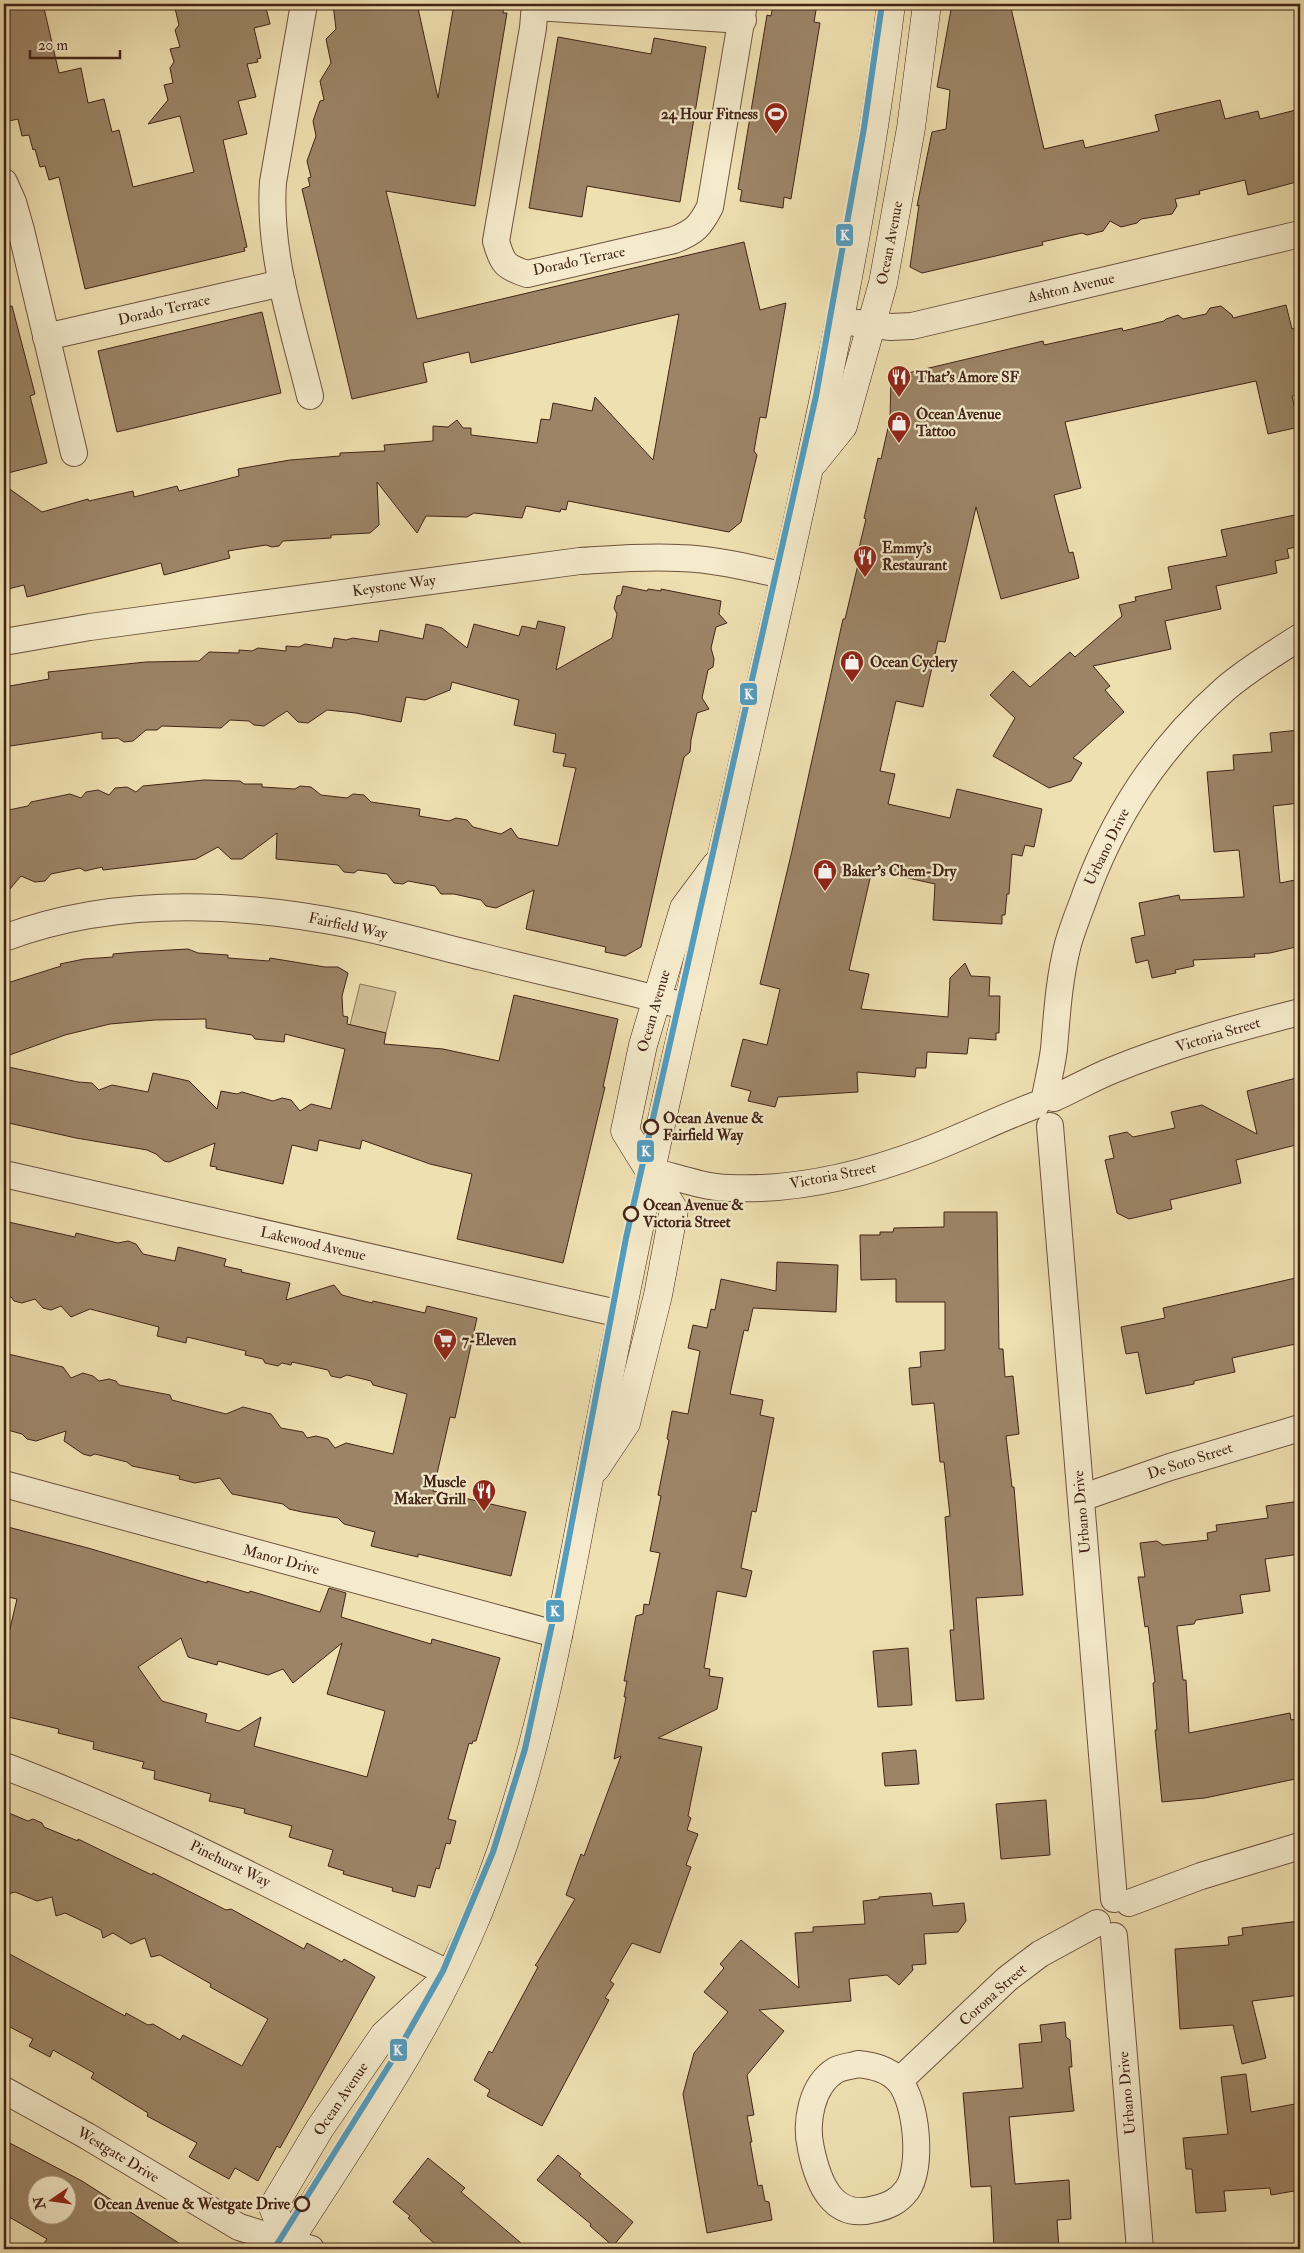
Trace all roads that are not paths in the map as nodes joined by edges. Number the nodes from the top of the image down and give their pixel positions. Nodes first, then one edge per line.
1 (304, 4) edge
2 (891, 4) edge
3 (928, 4) edge
4 (535, 5) edge
5 (743, 12) edge
6 (4, 182) edge
7 (1300, 234) edge
8 (282, 283) junction
9 (840, 320) junction
10 (871, 325) junction
11 (46, 337) junction
12 (310, 396) dead end
13 (74, 453) dead end
14 (810, 467) junction
15 (786, 576) junction
16 (1300, 637) edge
17 (4, 642) edge
18 (722, 857) junction
19 (4, 938) edge
20 (657, 1000) junction
21 (688, 1008) junction
22 (1300, 1012) edge
23 (1045, 1100) junction
24 (650, 1171) junction
25 (4, 1174) edge
26 (621, 1314) junction
27 (1300, 1428) edge
28 (590, 1477) junction
29 (4, 1484) edge
30 (1081, 1498) junction
31 (559, 1635) junction
32 (4, 1766) edge
33 (1300, 1846) edge
34 (1121, 1901) junction
35 (1106, 1930) junction
36 (450, 1974) junction
37 (899, 2082) junction
38 (4, 2090) edge
39 (293, 2248) edge
40 (1140, 2249) edge

1 - 8 street
2 - 9 main road, Ocean Avenue
3 - 10 main road, Ocean Avenue
4 - 5 street, Dorado Terrace
4 - 5 street, Dorado Terrace
6 - 11 street
7 - 10 street, Ashton Avenue
8 - 11 street, Dorado Terrace
8 - 12 street
9 - 10 street, Ashton Avenue
9 - 14 main road, Ocean Avenue
10 - 14 main road, Ocean Avenue
11 - 13 street
14 - 15 main road, Ocean Avenue
15 - 17 street, Keystone Way
15 - 18 main road, Ocean Avenue
16 - 23 street, Urbano Drive
18 - 20 main road, Ocean Avenue
18 - 21 main road, Ocean Avenue
19 - 20 street, Fairfield Way
20 - 21 street, Fairfield Way
20 - 24 main road, Ocean Avenue
21 - 24 main road, Ocean Avenue
22 - 23 street, Victoria Street
23 - 24 street, Victoria Street
23 - 30 street, Urbano Drive
24 - 26 main road, Ocean Avenue
24 - 28 main road, Ocean Avenue
25 - 26 street, Lakewood Avenue
26 - 28 main road, Ocean Avenue
27 - 30 street, De Soto Street
28 - 31 main road, Ocean Avenue
29 - 31 street, Manor Drive
30 - 34 street, Urbano Drive
31 - 36 main road, Ocean Avenue
32 - 36 street, Pinehurst Way
33 - 34 street
34 - 35 street
35 - 37 street, Corona Street
35 - 40 street, Urbano Drive
36 - 39 main road, Ocean Avenue
37 - 37 street
38 - 39 street, Westgate Drive

